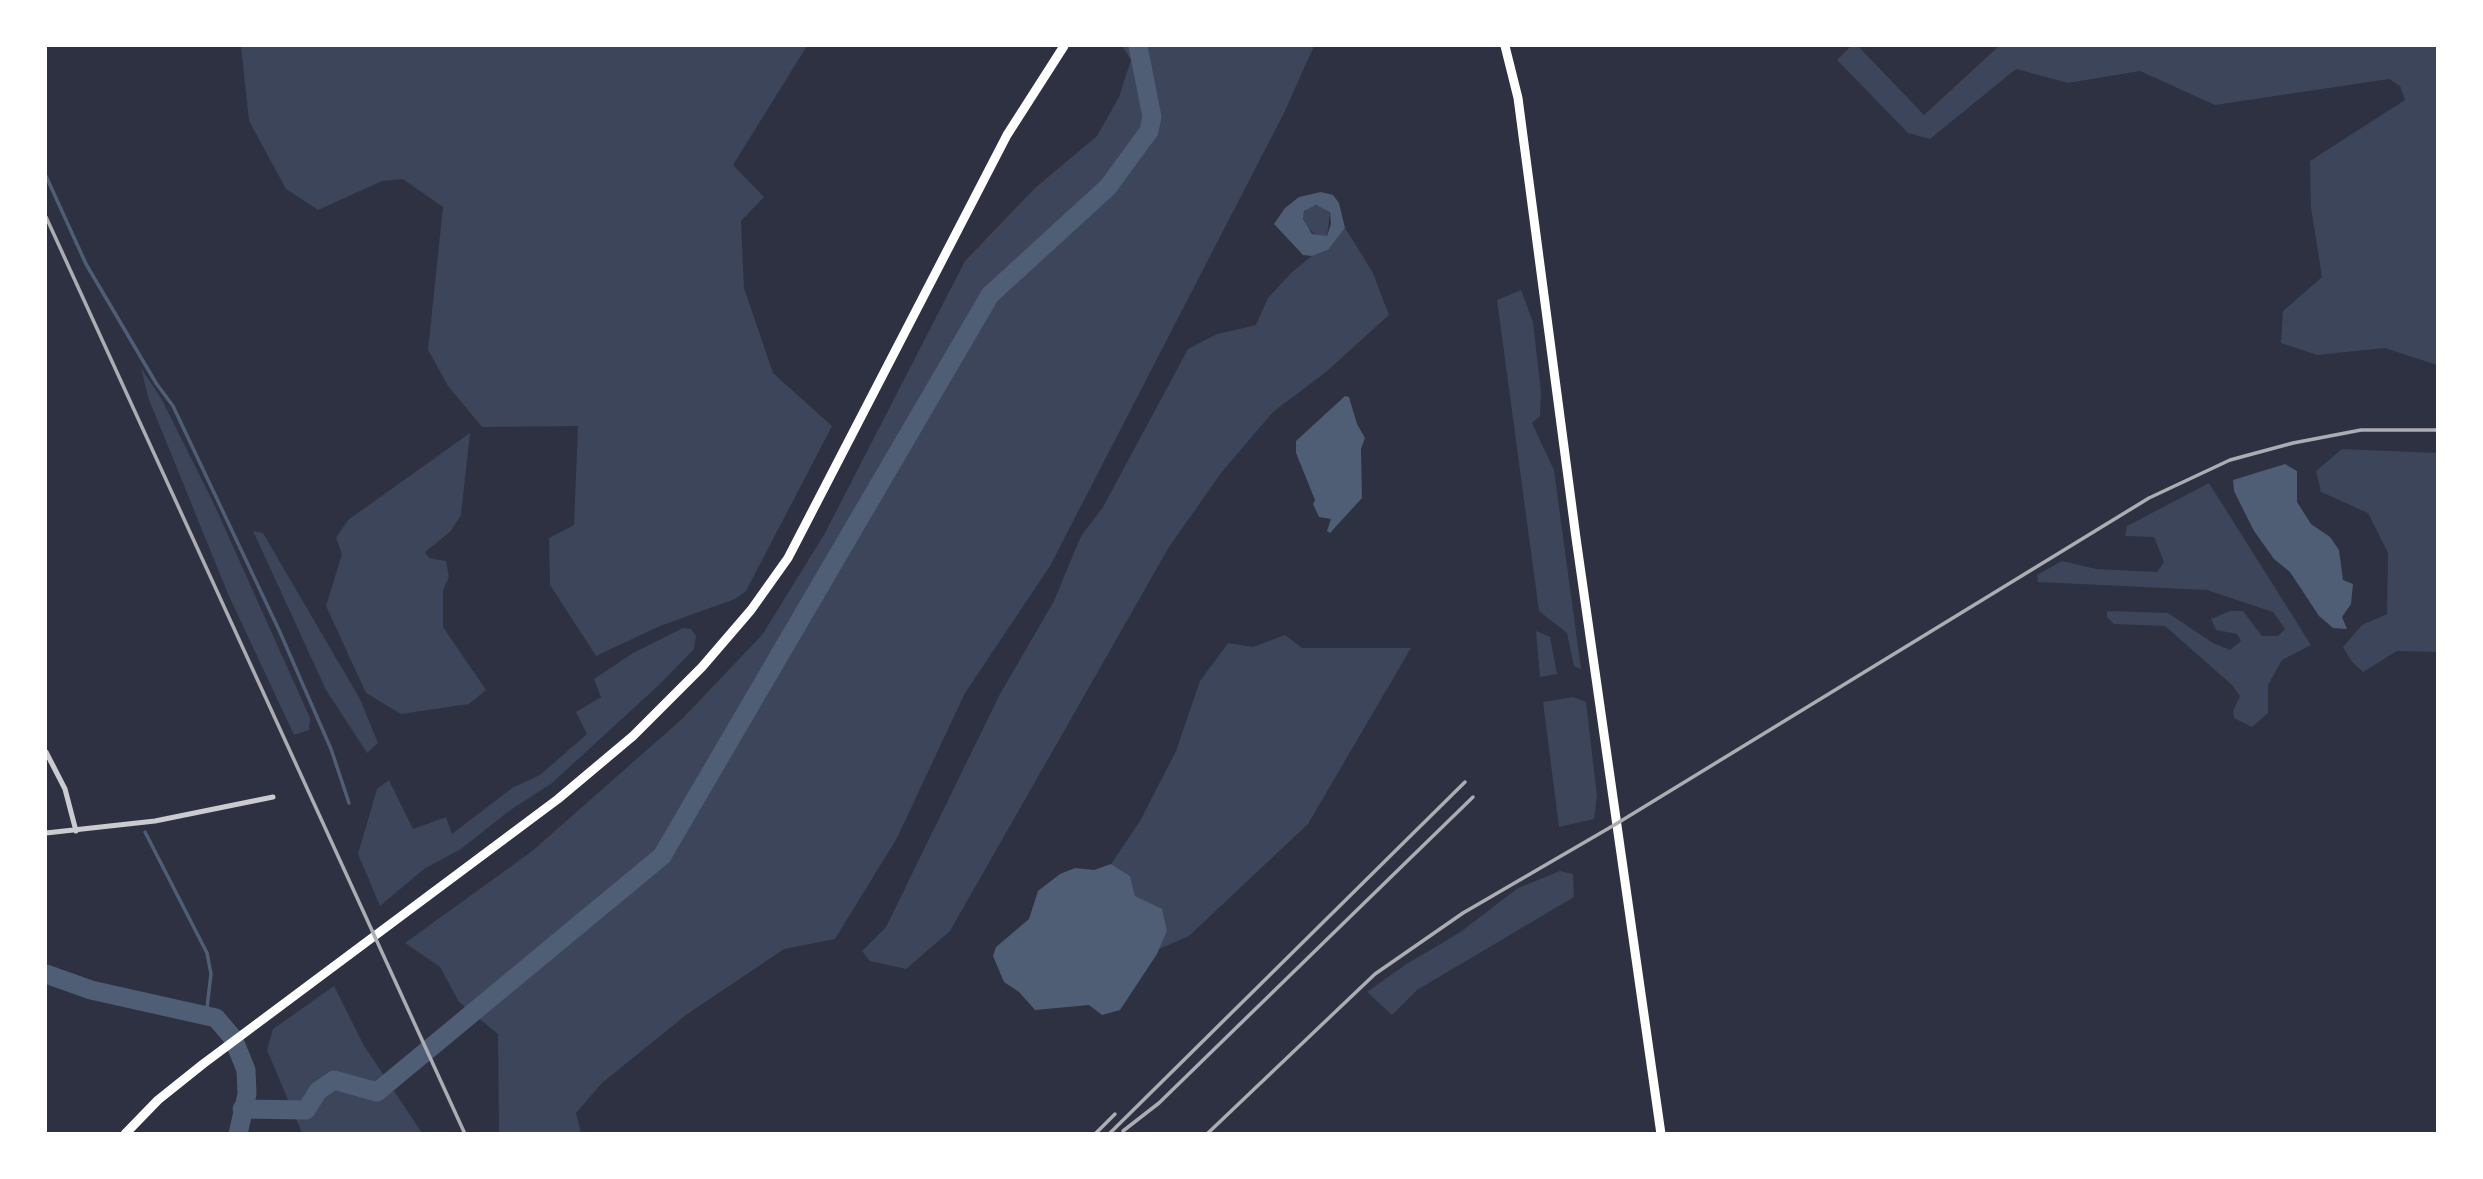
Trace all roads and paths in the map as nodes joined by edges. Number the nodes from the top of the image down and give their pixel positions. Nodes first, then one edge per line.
1 (1063, 46) edge
2 (1505, 46) edge
3 (46, 752) edge
4 (273, 797) dead end
5 (76, 831) junction
6 (46, 833) edge
7 (125, 1133) edge
8 (1661, 1133) edge

1 - 7 main road
2 - 8 main road
3 - 5 street
4 - 5 street
5 - 6 street

